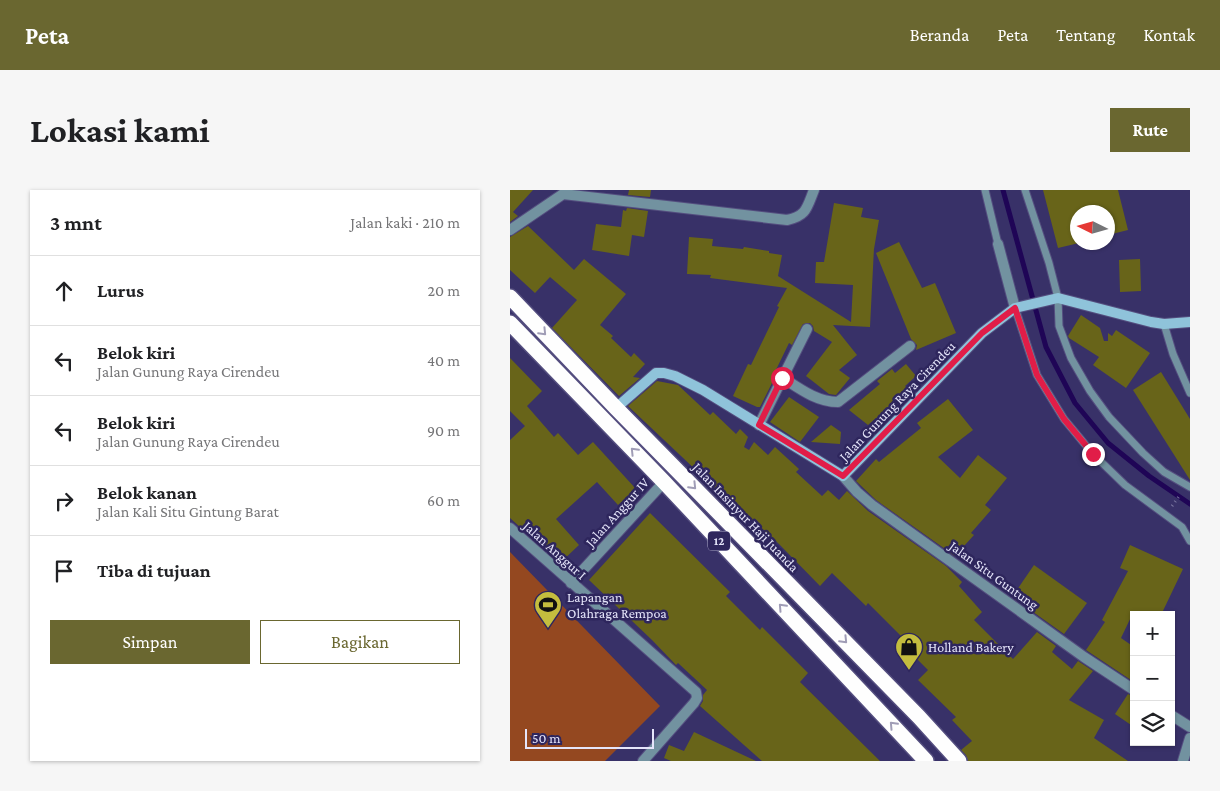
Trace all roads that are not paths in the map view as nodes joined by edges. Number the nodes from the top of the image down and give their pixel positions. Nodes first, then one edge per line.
1 (814, 190) edge
2 (985, 190) edge
3 (1025, 190) edge
4 (564, 192) edge
5 (510, 230) edge
6 (998, 244) joint
7 (510, 297) edge
8 (1058, 298) junction
9 (1018, 307) junction
10 (1190, 322) edge
11 (510, 323) edge
12 (1164, 324) junction
13 (808, 329) dead end
14 (910, 346) dead end
15 (782, 378) junction
16 (1190, 393) edge
17 (616, 408) junction
18 (759, 425) junction
19 (843, 476) junction
20 (664, 482) junction
21 (1188, 487) edge
22 (510, 528) edge
23 (1190, 542) edge
24 (571, 583) junction
25 (1130, 687) edge
26 (1175, 718) edge
27 (1190, 727) edge
28 (1190, 738) edge
29 (1186, 756) edge
30 (643, 761) edge
31 (926, 761) edge
32 (959, 761) edge

1 - 4 street
2 - 6 lane
3 - 8 lane
4 - 5 street
6 - 9 street
7 -> 17 highway, Jalan Insinyur Haji Juanda / 12
8 - 9 street, Jalan Gunung Raya Cirendeu
8 - 12 street, Jalan Gunung Raya Cirendeu
8 - 21 lane
9 - 19 street, Jalan Gunung Raya Cirendeu
9 - 23 lane
10 - 12 street, Jalan Gunung Raya Cirendeu
20 -> 11 highway, 12
12 - 16 lane
13 - 15 street
14 - 15 street
15 - 18 street
17 - 18 street, Jalan Gunung Raya Cirendeu
17 -> 32 highway, Jalan Insinyur Haji Juanda / 12
18 - 19 street, Jalan Gunung Raya Cirendeu
19 - 25 street, Jalan Situ Guntung
20 - 24 street, Jalan Anggur IV
31 -> 20 highway, 12
22 - 24 street, Jalan Anggur I
24 - 30 street, Jalan Anggur I
26 - 27 street
28 - 29 street

